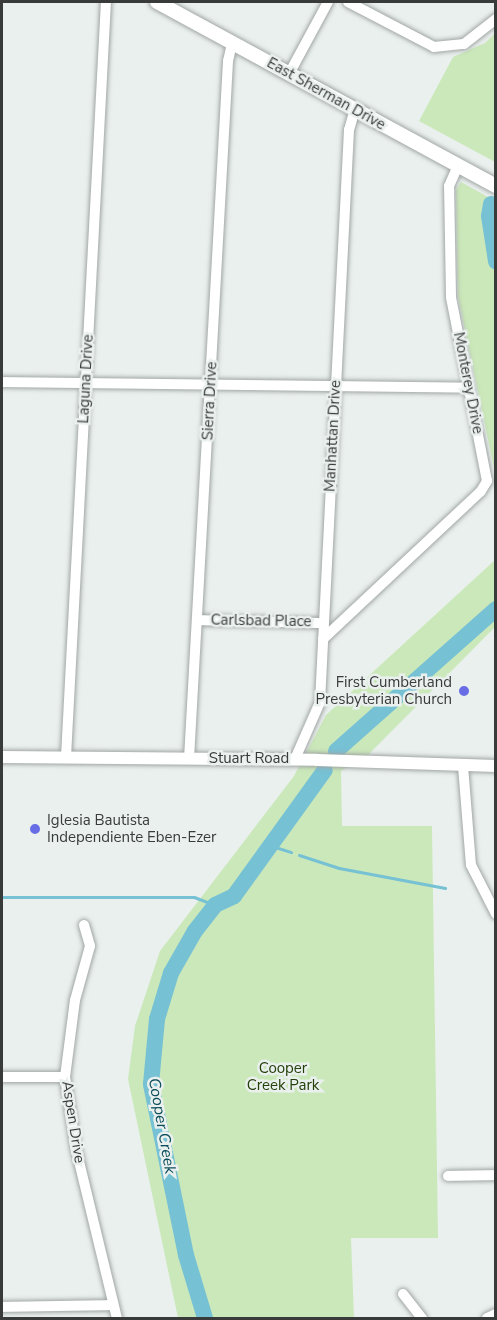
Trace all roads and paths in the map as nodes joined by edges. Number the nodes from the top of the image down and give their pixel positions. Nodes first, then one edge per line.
1 (106, 2) edge
2 (157, 2) edge
3 (328, 2) edge
4 (348, 2) edge
5 (495, 19) edge
6 (232, 43) junction
7 (289, 74) junction
8 (355, 109) junction
9 (458, 166) junction
10 (495, 186) edge
11 (2, 382) edge
12 (87, 383) junction
13 (211, 385) junction
14 (335, 387) junction
15 (469, 388) junction
16 (198, 620) junction
17 (323, 622) junction
18 (323, 639) junction
19 (66, 757) junction
20 (2, 758) edge
21 (189, 759) junction
22 (295, 759) junction
23 (463, 766) junction
24 (495, 766) edge
25 (491, 895) edge
26 (495, 914) edge
27 (84, 925) dead end
28 (2, 1077) edge
29 (65, 1077) junction
30 (495, 1175) edge
31 (448, 1176) dead end
32 (403, 1294) dead end
33 (113, 1305) junction
34 (2, 1307) edge
35 (495, 1314) edge
36 (117, 1318) edge
37 (422, 1318) edge
38 (487, 1318) edge

1 - 12 street, Laguna Drive
2 - 6 main road, East Sherman Drive
3 - 7 street
4 - 5 street
6 - 7 main road, East Sherman Drive
6 - 13 street, Sierra Drive
7 - 8 main road, East Sherman Drive
8 - 9 main road, East Sherman Drive
8 - 14 street, Manhattan Drive
9 - 10 main road, East Sherman Drive
9 - 15 street, Monterey Drive
11 - 12 street
12 - 13 street
12 - 19 street, Laguna Drive
13 - 14 street
13 - 16 street, Sierra Drive
14 - 15 street
14 - 17 street, Manhattan Drive
15 - 18 street, Monterey Drive
16 - 17 street, Carlsbad Place
16 - 21 street, Sierra Drive
17 - 18 street, Manhattan Drive
18 - 22 street, Manhattan Drive
19 - 20 street, Stuart Road
19 - 21 street, Stuart Road
21 - 22 street, Stuart Road
22 - 23 street, Stuart Road
23 - 24 street, Stuart Road
23 - 25 street
25 - 26 street
27 - 29 street, Aspen Drive
28 - 29 street
29 - 33 street, Aspen Drive
30 - 31 street
32 - 37 street
33 - 34 street
33 - 36 street, Aspen Drive
35 - 38 street

